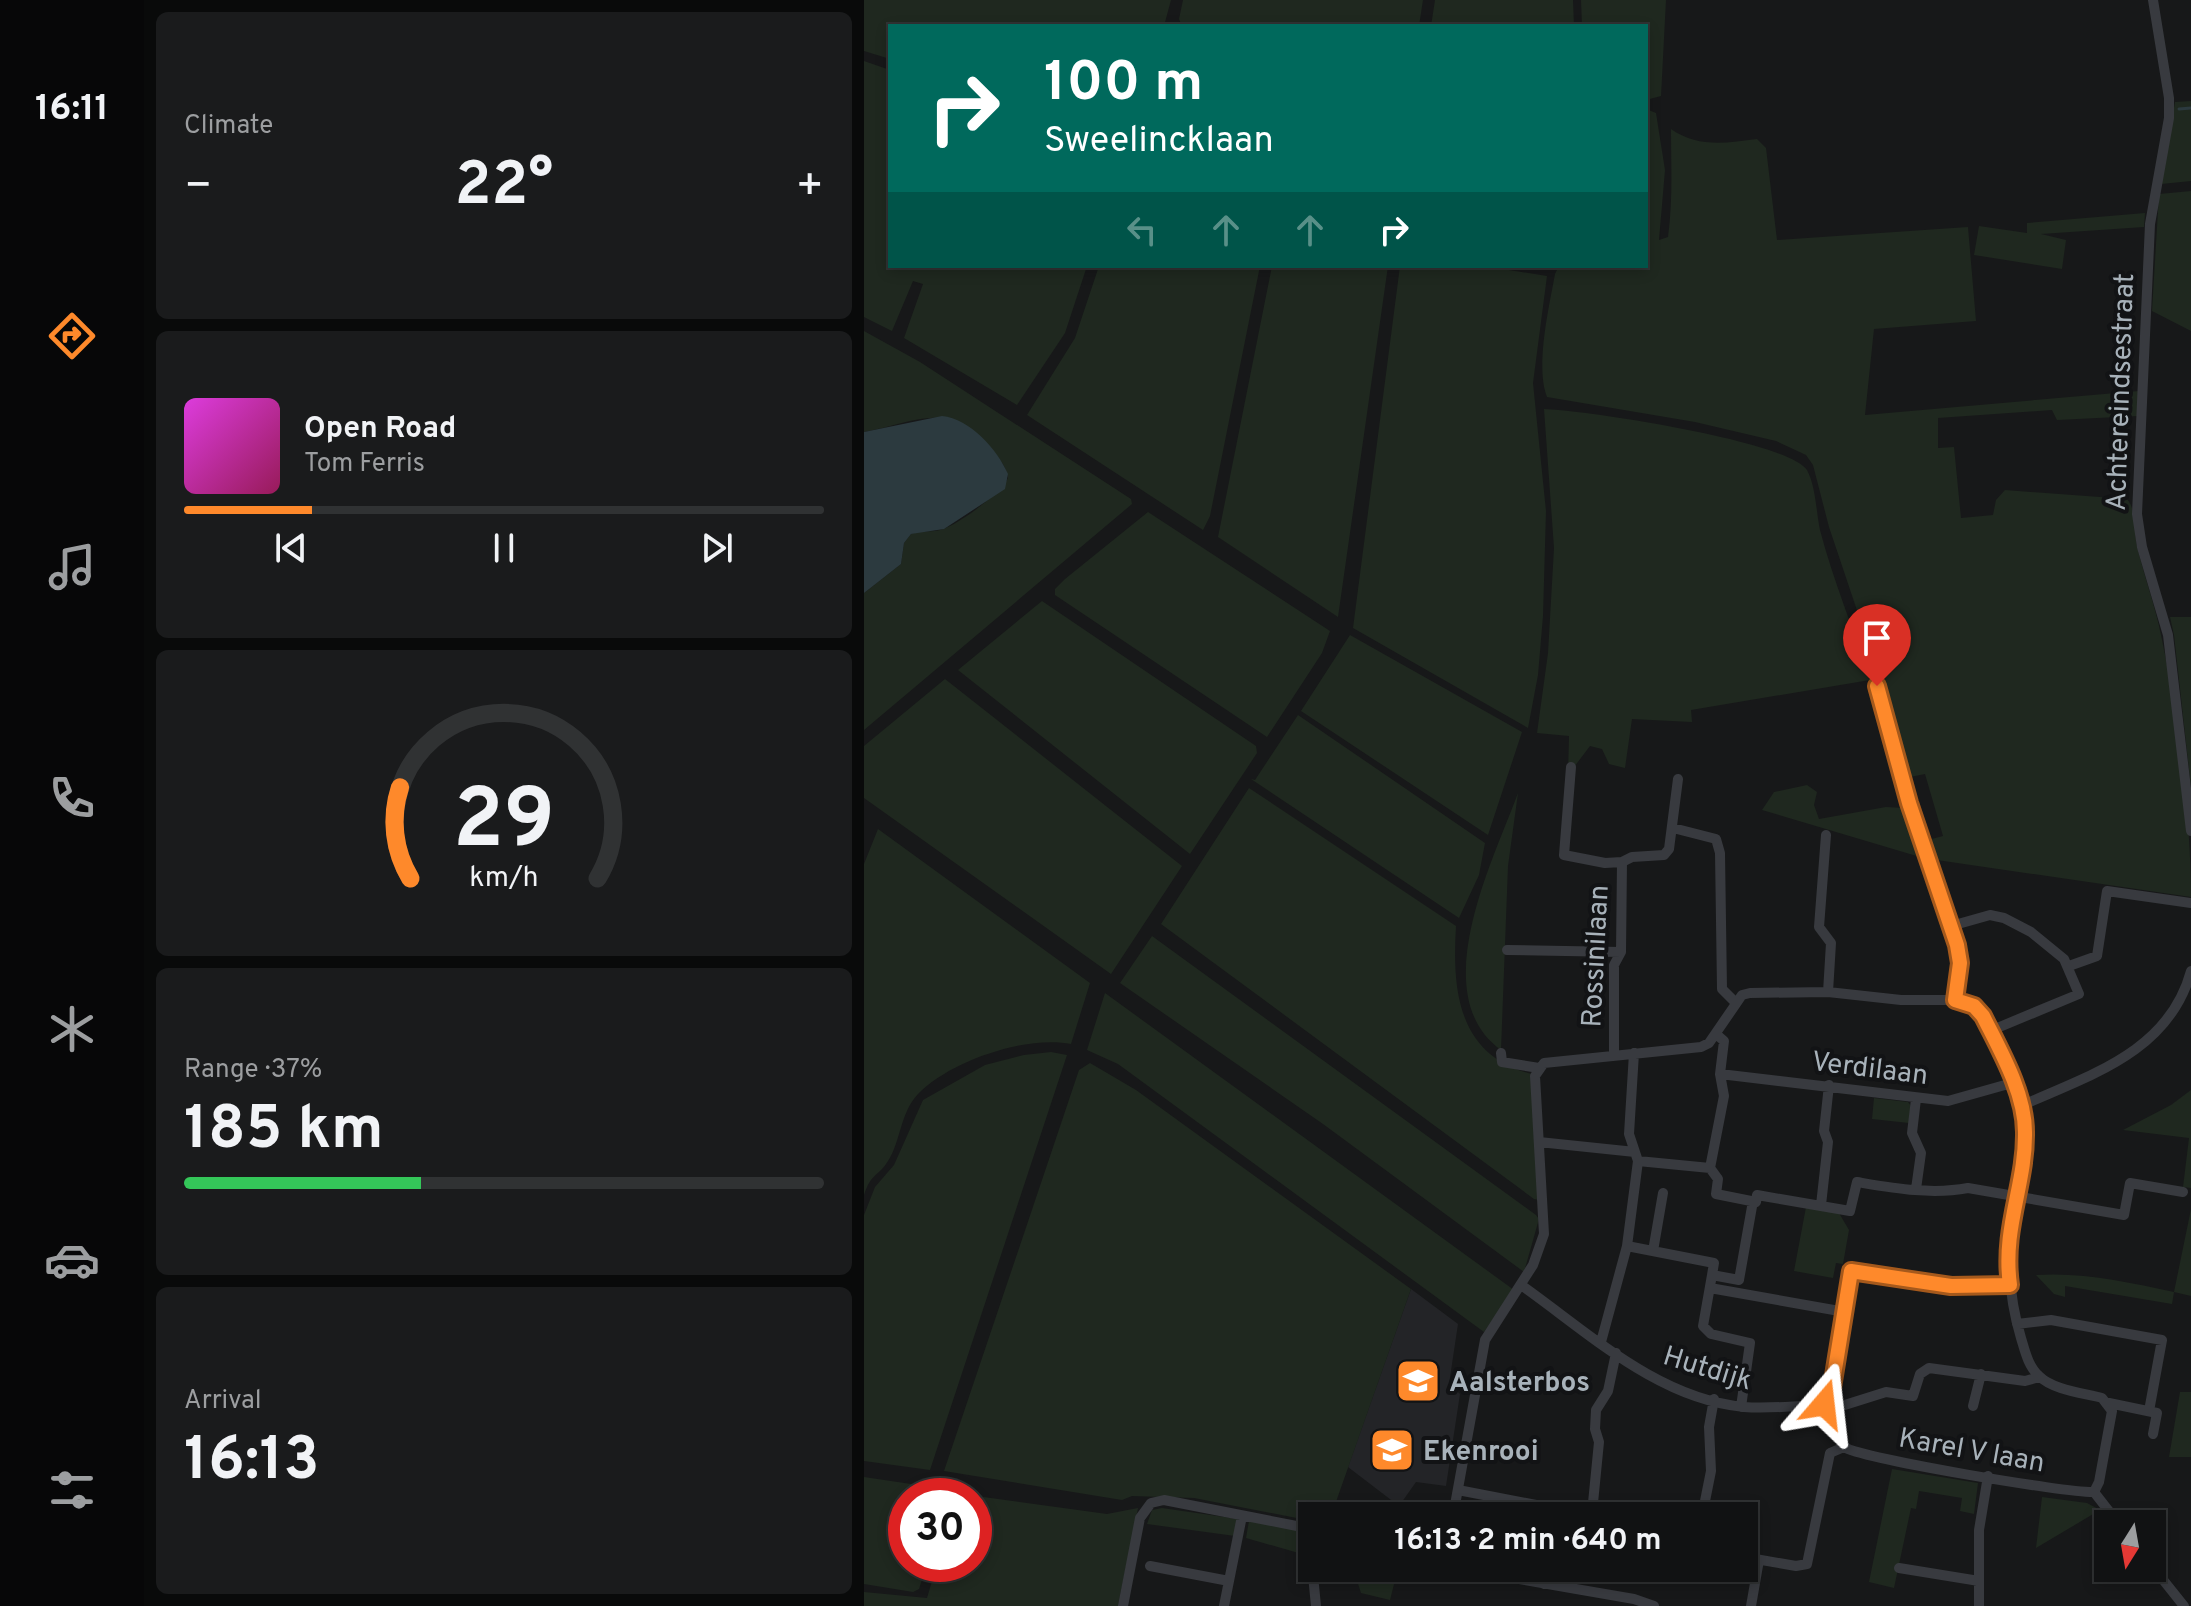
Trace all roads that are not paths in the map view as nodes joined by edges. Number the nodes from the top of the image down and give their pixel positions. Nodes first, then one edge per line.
1 (2153, 0) edge
2 (1877, 686) dead end
3 (1571, 767) dead end
4 (1678, 779) dead end
5 (1673, 828) junction
6 (2191, 831) edge
7 (1826, 835) dead end
8 (1622, 862) junction
9 (2191, 903) edge
10 (1951, 926) junction
11 (1507, 950) dead end
12 (1621, 952) junction
13 (2069, 966) junction
14 (2191, 971) edge
15 (1828, 992) junction
16 (1955, 1000) junction
17 (1736, 1003) junction
18 (1990, 1031) junction
19 (1716, 1034) junction
20 (1501, 1053) dead end
21 (1634, 1053) junction
22 (1614, 1056) junction
23 (1539, 1068) junction
24 (1720, 1074) junction
25 (2012, 1083) junction
26 (1829, 1085) junction
27 (1916, 1099) junction
28 (2021, 1106) junction
29 (1539, 1142) junction
30 (1637, 1156) junction
31 (1710, 1168) junction
32 (1916, 1189) junction
33 (2183, 1192) dead end
34 (1663, 1193) dead end
35 (2015, 1195) junction
36 (1753, 1201) junction
37 (1821, 1205) junction
38 (1627, 1246) junction
39 (1653, 1251) junction
40 (1712, 1275) junction
41 (1521, 1285) junction
42 (2010, 1285) junction
43 (1710, 1288) junction
44 (1845, 1312) junction
45 (2017, 1324) junction
46 (1601, 1342) junction
47 (1616, 1353) junction
48 (1981, 1374) junction
49 (2039, 1377) junction
50 (1714, 1399) junction
51 (2109, 1403) junction
52 (1973, 1406) dead end
53 (1741, 1407) junction
54 (1831, 1407) junction
55 (2149, 1411) junction
56 (2153, 1434) dead end
57 (1844, 1447) junction
58 (1988, 1476) junction
59 (1458, 1490) junction
60 (2094, 1492) junction
61 (1456, 1502) edge
62 (1512, 1502) edge
63 (1593, 1502) edge
64 (1705, 1502) edge
65 (2108, 1510) edge
66 (1242, 1516) junction
67 (1298, 1526) edge
68 (1759, 1560) joint
69 (1150, 1566) dead end
70 (1899, 1568) dead end
71 (1229, 1581) junction
72 (1979, 1581) junction
73 (1314, 1582) edge
74 (1534, 1582) edge
75 (2165, 1582) edge
76 (1544, 1584) joint
77 (1634, 1603) edge
78 (1123, 1606) edge
79 (1224, 1606) edge
80 (1316, 1606) edge
81 (1654, 1606) edge
82 (1751, 1606) edge
83 (1979, 1606) edge
84 (2184, 1606) edge

1 - 6 street, Achtereindsestraat
2 - 10 street
3 - 8 street, Rossinilaan
4 - 5 street
5 - 8 street
5 - 17 street
7 - 15 street
8 - 12 street, Rossinilaan
9 - 13 street
10 - 13 street
10 - 16 street
11 - 12 street
12 - 22 street, Rossinilaan
13 - 18 street
14 - 28 street
15 - 16 street
15 - 17 street
16 - 18 street
17 - 19 street
18 - 25 street
19 - 21 street
19 - 24 street
20 - 23 street
21 - 22 street
21 - 30 street
22 - 23 street
23 - 29 street
24 - 26 street, Verdilaan
24 - 31 street
25 - 27 street, Verdilaan
25 - 28 street
26 - 27 street, Verdilaan
26 - 37 street
27 - 32 street
28 - 35 street
29 - 30 street
29 - 41 street
30 - 31 street
30 - 38 street
31 - 36 street
32 - 35 street
32 - 37 street
33 - 35 street
34 - 39 street
35 - 42 street
36 - 37 street
36 - 40 street
38 - 39 street
38 - 46 street
39 - 40 street
40 - 43 street
41 - 46 street, Hutdijk
41 - 59 street
42 - 44 street
42 - 45 street
43 - 44 street
43 - 53 street
44 - 54 street
45 - 49 street
45 - 55 street
46 - 47 street, Hutdijk
47 - 50 street, Hutdijk
47 - 63 street
48 - 49 street, Hutdijk
48 - 52 street
48 - 54 street, Hutdijk
49 - 51 street
50 - 53 street, Hutdijk
50 - 64 street
51 - 55 street
51 - 60 street
53 - 54 street, Hutdijk
54 - 57 street
55 - 56 street
57 - 58 street, Karel V laan
57 - 68 street
58 - 60 street, Karel V laan
58 - 72 street
59 - 61 street
59 - 62 street
60 - 65 street
66 - 67 street
66 - 71 street
66 - 78 street
68 - 82 street
69 - 71 street
70 - 72 street
71 - 79 street
72 - 83 street
73 - 80 street
74 - 76 street
75 - 84 street
76 - 77 street
77 - 81 street

